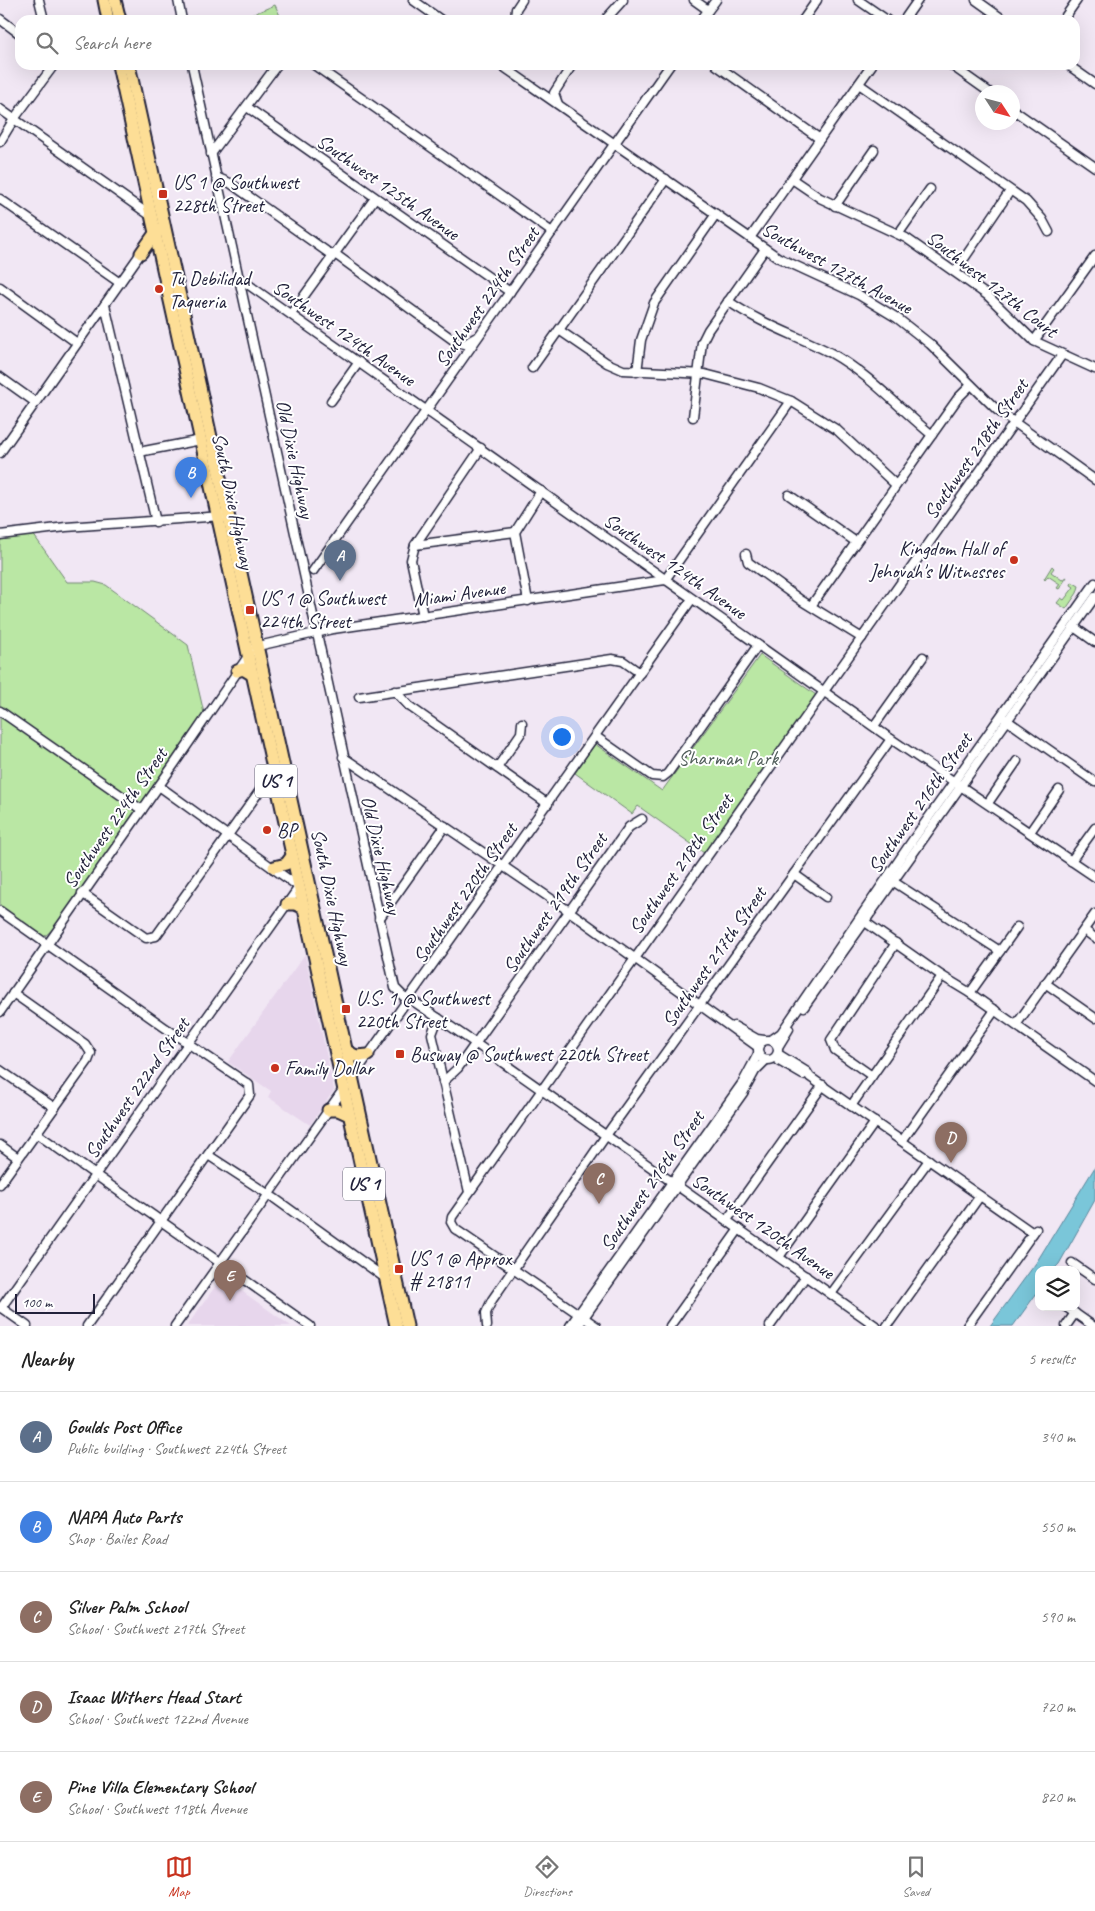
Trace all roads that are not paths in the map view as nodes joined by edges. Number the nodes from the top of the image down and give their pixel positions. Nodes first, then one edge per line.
1 (39, 0) edge
2 (104, 0) edge
3 (116, 0) edge
4 (178, 0) edge
5 (413, 0) edge
6 (522, 0) edge
7 (623, 0) edge
8 (694, 0) edge
9 (716, 0) edge
10 (817, 0) edge
11 (858, 0) edge
12 (918, 0) edge
13 (976, 0) edge
14 (1077, 0) edge
15 (987, 3) edge
16 (708, 10) junction
17 (43, 15) edge
18 (107, 15) edge
19 (119, 15) edge
20 (181, 15) edge
21 (434, 15) edge
22 (515, 15) edge
23 (610, 15) edge
24 (704, 15) edge
25 (806, 15) edge
26 (880, 15) edge
27 (908, 15) edge
28 (999, 15) edge
29 (1066, 15) edge
30 (0, 19) edge
31 (15, 30) edge
32 (50, 70) edge
33 (119, 70) edge
34 (131, 70) edge
35 (193, 70) edge
36 (273, 70) edge
37 (321, 70) edge
38 (508, 70) edge
39 (569, 70) edge
40 (666, 70) edge
41 (723, 70) edge
42 (869, 70) edge
43 (957, 70) edge
44 (1075, 70) edge
45 (859, 84) junction
46 (1095, 84) edge
47 (980, 85) edge
48 (560, 106) junction
49 (247, 107) junction
50 (0, 109) edge
51 (1020, 115) edge
52 (14, 119) junction
53 (134, 137) junction
54 (820, 139) junction
55 (0, 142) edge
56 (614, 143) junction
57 (874, 150) dead end
58 (211, 154) junction
59 (1095, 167) edge
60 (216, 177) junction
61 (666, 178) junction
62 (792, 179) junction
63 (930, 190) dead end
64 (1010, 191) junction
65 (375, 198) junction
66 (0, 199) edge
67 (835, 206) junction
68 (161, 208) junction
69 (716, 214) junction
70 (151, 216) junction
71 (164, 222) junction
72 (552, 232) junction
73 (1049, 232) dead end
74 (155, 233) junction
75 (898, 234) junction
76 (750, 238) junction
77 (765, 249) junction
78 (141, 253) junction
79 (160, 255) junction
80 (334, 255) junction
81 (1095, 256) edge
82 (955, 272) junction
83 (239, 278) junction
84 (120, 283) junction
85 (0, 287) edge
86 (510, 292) junction
87 (728, 301) junction
88 (105, 305) junction
89 (291, 314) junction
90 (559, 330) junction
91 (480, 336) junction
92 (178, 338) junction
93 (1034, 341) junction
94 (77, 343) junction
95 (1062, 356) junction
96 (359, 362) junction
97 (532, 368) dead end
98 (1095, 369) edge
99 (637, 372) junction
100 (698, 373) junction
101 (0, 377) edge
102 (970, 385) junction
103 (331, 401) dead end
104 (791, 401) junction
105 (35, 402) junction
106 (427, 411) junction
107 (693, 417) dead end
108 (1015, 422) junction
109 (209, 424) junction
110 (932, 434) junction
111 (200, 440) junction
112 (481, 448) junction
113 (140, 452) junction
114 (0, 453) edge
115 (1095, 480) edge
116 (896, 485) junction
117 (541, 491) junction
118 (789, 495) dead end
119 (223, 516) junction
120 (156, 522) junction
121 (515, 532) junction
122 (0, 535) edge
123 (856, 542) junction
124 (415, 545) junction
125 (746, 554) dead end
126 (303, 567) junction
127 (313, 571) junction
128 (665, 580) junction
129 (306, 581) junction
130 (1095, 583) edge
131 (233, 585) junction
132 (1095, 597) edge
133 (692, 599) junction
134 (528, 600) junction
135 (811, 606) junction
136 (423, 616) junction
137 (1074, 627) junction
138 (317, 633) junction
139 (862, 638) junction
140 (1095, 642) edge
141 (758, 645) junction
142 (258, 646) junction
143 (248, 654) junction
144 (923, 657) dead end
145 (237, 670) junction
146 (640, 673) junction
147 (253, 675) junction
148 (395, 691) junction
149 (824, 691) junction
150 (359, 696) dead end
151 (0, 710) edge
152 (1004, 718) junction
153 (522, 723) dead end
154 (874, 726) junction
155 (595, 736) junction
156 (278, 739) junction
157 (891, 739) junction
158 (343, 757) junction
159 (1017, 761) dead end
160 (496, 768) junction
161 (266, 782) dead end
162 (1095, 782) edge
163 (958, 783) junction
164 (159, 786) junction
165 (1059, 790) dead end
166 (988, 803) junction
167 (548, 804) junction
168 (142, 810) junction
169 (642, 819) dead end
170 (444, 826) junction
171 (1095, 828) edge
172 (1030, 832) junction
173 (228, 835) junction
174 (292, 856) junction
175 (898, 861) junction
176 (1071, 861) junction
177 (504, 866) junction
178 (274, 867) junction
179 (307, 870) junction
180 (794, 874) junction
181 (1095, 877) edge
182 (894, 882) junction
183 (299, 887) junction
184 (82, 893) junction
185 (826, 897) dead end
186 (287, 904) junction
187 (304, 908) junction
188 (0, 911) edge
189 (568, 911) junction
190 (1095, 914) edge
191 (379, 919) junction
192 (865, 922) junction
193 (1017, 927) dead end
194 (1084, 930) junction
195 (1095, 938) edge
196 (46, 943) junction
197 (896, 944) junction
198 (1000, 951) junction
199 (634, 959) junction
200 (328, 965) junction
201 (942, 976) junction
202 (1046, 984) junction
203 (322, 992) junction
204 (13, 993) junction
205 (970, 993) junction
206 (410, 999) junction
207 (700, 1005) junction
208 (995, 1010) junction
209 (0, 1012) edge
210 (438, 1018) junction
211 (1095, 1018) edge
212 (727, 1025) junction
213 (1016, 1025) junction
214 (768, 1040) junction
215 (189, 1044) junction
216 (475, 1044) junction
217 (347, 1051) junction
218 (758, 1051) junction
219 (368, 1055) junction
220 (774, 1055) junction
221 (0, 1070) edge
222 (872, 1076) junction
223 (353, 1077) junction
224 (1095, 1081) edge
225 (443, 1082) junction
226 (822, 1085) junction
227 (344, 1089) junction
228 (541, 1090) junction
229 (851, 1106) junction
230 (55, 1108) junction
231 (328, 1110) junction
232 (349, 1115) junction
233 (874, 1122) junction
234 (36, 1133) junction
235 (607, 1136) junction
236 (902, 1141) junction
237 (0, 1145) edge
238 (208, 1155) junction
239 (18, 1158) junction
240 (929, 1160) junction
241 (373, 1171) junction
242 (95, 1176) junction
243 (674, 1183) junction
244 (0, 1184) edge
245 (469, 1192) junction
246 (268, 1195) junction
247 (980, 1196) junction
248 (727, 1220) junction
249 (161, 1222) junction
250 (739, 1228) junction
251 (779, 1257) junction
252 (1072, 1262) dead end
253 (219, 1263) junction
254 (394, 1266) junction
255 (514, 1270) junction
256 (806, 1276) junction
257 (385, 1278) junction
258 (1095, 1279) edge
259 (832, 1294) junction
260 (1, 1308) edge
261 (1072, 1311) edge
262 (1075, 1313) junction
263 (581, 1316) junction
264 (871, 1324) edge
265 (27, 1326) edge
266 (87, 1326) edge
267 (175, 1326) edge
268 (310, 1326) edge
269 (396, 1326) edge
270 (402, 1326) edge
271 (407, 1326) edge
272 (487, 1326) edge
273 (570, 1326) edge
274 (578, 1326) edge
275 (596, 1326) edge
276 (670, 1326) edge
277 (770, 1326) edge
278 (888, 1326) edge
279 (967, 1326) edge
280 (1066, 1326) edge
281 (1093, 1326) edge

1 - 17 street
2 - 18 highway
3 - 19 highway
4 - 20 street
5 - 21 street
6 - 22 street
7 - 23 street
8 - 16 street
9 - 16 street
10 - 25 street
11 - 26 street
12 - 27 street
13 - 15 street
14 - 29 street
15 - 28 street
16 - 24 street
30 - 31 street
32 - 52 street
33 - 53 highway, South Dixie Highway / US 1
34 - 68 highway, South Dixie Highway / US 1
35 - 58 street, Old Dixie Highway
36 - 49 street
37 - 72 street
38 - 48 street, Southwest 127th Avenue
39 - 48 street
40 - 56 street, Southwest 224th Street
41 - 54 street
42 - 45 street
43 - 47 street
44 - 46 street
45 - 54 street
45 - 64 street
48 - 56 street, Southwest 127th Avenue
49 - 58 street
49 - 65 street, Southwest 125th Avenue
50 - 52 street
51 - 59 street
52 - 55 street
52 - 70 street
53 - 68 highway
53 - 70 highway, South Dixie Highway / US 1
54 - 62 street
56 - 61 street, Southwest 127th Avenue
56 - 72 street, Southwest 224th Street
57 - 67 street
58 - 60 street, Old Dixie Highway
60 - 80 street
60 - 83 street, Old Dixie Highway
61 - 69 street, Southwest 127th Avenue
61 - 90 street
62 - 67 street, Southwest 127th Court
62 - 76 street
63 - 75 street
64 - 73 street
64 - 82 street
65 - 80 street
65 - 86 street, Southwest 125th Avenue
66 - 84 street
67 - 75 street, Southwest 127th Court
68 - 71 highway, South Dixie Highway / US 1
69 - 76 street, Southwest 127th Avenue
69 - 99 street
70 - 74 highway, South Dixie Highway / US 1
71 - 74 highway
71 - 109 highway, South Dixie Highway / US 1
72 - 86 street, Southwest 224th Street
74 - 78 highway
74 - 79 highway, South Dixie Highway / US 1
75 - 82 street, Southwest 127th Court
76 - 77 street, Southwest 127th Avenue
77 - 87 street
77 - 102 street, Southwest 127th Avenue
78 - 79 highway
78 - 84 street
79 - 92 highway, South Dixie Highway / US 1
80 - 89 street
80 - 91 street
81 - 93 street
82 - 93 street, Southwest 127th Court
83 - 89 street, Southwest 124th Avenue
83 - 126 street, Old Dixie Highway
84 - 88 street
85 - 94 street
86 - 91 street, Southwest 224th Street
87 - 100 street
87 - 110 street
88 - 94 street
88 - 113 street
89 - 96 street, Southwest 124th Avenue
90 - 97 street
90 - 99 street
91 - 106 street, Southwest 224th Street
92 - 109 highway
92 - 111 highway, South Dixie Highway / US 1
93 - 95 street, Southwest 127th Court
94 - 105 street
95 - 98 street, Southwest 127th Court
95 - 108 street, Southwest 218th Street
96 - 103 street
96 - 106 street, Southwest 124th Avenue
99 - 100 street
100 - 104 street
100 - 107 street
101 - 105 street
102 - 108 street, Southwest 127th Avenue
102 - 110 street
104 - 116 street
104 - 128 street
105 - 114 street
106 - 112 street, Southwest 124th Avenue
106 - 127 street, Southwest 224th Street
108 - 115 street, Southwest 127th Avenue
108 - 139 street, Southwest 218th Street
109 - 119 highway, South Dixie Highway / US 1
110 - 116 street
111 - 113 street
111 - 119 highway, South Dixie Highway / US 1
112 - 117 street, Southwest 124th Avenue
112 - 124 street
113 - 120 street
116 - 123 street
117 - 121 street
117 - 128 street, Southwest 124th Avenue
118 - 123 street
119 - 120 street
119 - 131 highway, South Dixie Highway / US 1
119 - 142 highway, South Dixie Highway / US 1
120 - 122 street
121 - 124 street
121 - 134 street
123 - 135 street
124 - 136 street
125 - 135 street
126 - 127 street
126 - 129 street, Old Dixie Highway
127 - 129 street, Southwest 224th Street
128 - 133 street, Southwest 124th Avenue
128 - 134 street, Miami Avenue
129 - 138 street, Old Dixie Highway
130 - 152 street, Southwest 216th Street
131 - 142 highway
131 - 143 highway, South Dixie Highway / US 1
132 - 137 street, Southwest 216th Street
133 - 141 street, Southwest 124th Avenue
133 - 146 street, Southwest 220th Street
134 - 136 street, Miami Avenue
135 - 139 street
136 - 138 street, Miami Avenue
137 - 140 street
137 - 152 street, Southwest 216th Street
138 - 142 street, Miami Avenue
138 - 158 street, Old Dixie Highway
139 - 149 street, Southwest 218th Street
141 - 149 street, Southwest 124th Avenue
141 - 155 street
142 - 143 street, Southwest 224th Street
142 - 156 highway, South Dixie Highway / US 1
143 - 145 street, Southwest 224th Street
143 - 147 highway, South Dixie Highway / US 1
143 - 156 highway
144 - 154 street
145 - 147 highway
145 - 164 street, Southwest 224th Street
146 - 148 street
146 - 155 street, Southwest 220th Street
147 - 174 highway, South Dixie Highway / US 1
148 - 150 street
148 - 160 street
149 - 154 street, Southwest 124th Avenue
149 - 199 street, Southwest 218th Street
151 - 168 street
152 - 162 street
152 - 163 street, Southwest 216th Street
153 - 160 street
154 - 157 street, Southwest 124th Avenue
155 - 167 street, Southwest 220th Street
156 - 179 highway, South Dixie Highway / US 1
157 - 163 street, Southwest 124th Avenue
157 - 180 street, Southwest 217th Street
158 - 170 street
158 - 191 street, Old Dixie Highway
159 - 166 street
160 - 167 street
161 - 173 street
163 - 166 street, Southwest 124th Avenue
163 - 175 street, Southwest 216th Street
163 - 182 street, Southwest 216th Street
164 - 168 street, Southwest 224th Street
164 - 173 street
165 - 172 street
166 - 172 street, Southwest 124th Avenue
167 - 177 street, Southwest 220th Street
168 - 184 street, Southwest 224th Street
169 - 189 street, Southwest 219th Street
170 - 177 street
170 - 191 street
171 - 176 street
172 - 176 street, Southwest 124th Avenue
173 - 178 street
173 - 184 street
174 - 178 highway
174 - 183 highway, South Dixie Highway / US 1
175 - 192 street
175 - 214 street, Southwest 216th Street
176 - 181 street, Southwest 124th Avenue
177 - 189 street
177 - 206 street, Southwest 220th Street
178 - 183 street
179 - 183 highway
179 - 200 highway, South Dixie Highway / US 1
180 - 185 street
180 - 207 street, Southwest 217th Street
182 - 192 street, Southwest 216th Street
182 - 198 street
183 - 186 street, Southwest 222nd Street
183 - 187 highway, South Dixie Highway / US 1
183 - 200 highway
184 - 196 street, Southwest 224th Street
186 - 187 highway
186 - 215 street, Southwest 222nd Street
187 - 203 highway, South Dixie Highway / US 1
188 - 196 street
189 - 199 street
189 - 216 street, Southwest 219th Street
190 - 194 street
191 - 206 street, Old Dixie Highway
192 - 197 street
192 - 220 street, Southwest 216th Street
193 - 198 street
194 - 195 street
194 - 202 street
196 - 204 street, Southwest 224th Street
196 - 215 street
197 - 201 street
197 - 222 street
198 - 205 street
199 - 207 street
199 - 228 street, Southwest 218th Street
200 - 217 highway, South Dixie Highway / US 1
201 - 205 street
201 - 222 street
202 - 211 street
202 - 213 street
203 - 223 highway
203 - 227 highway, South Dixie Highway / US 1
204 - 209 street, Southwest 224th Street
204 - 230 street
205 - 208 street
206 - 210 street, Southwest 120th Avenue
206 - 219 street, Southwest 220th Street
207 - 212 street
207 - 235 street, Southwest 217th Street
208 - 213 street
208 - 236 street
210 - 216 street, Southwest 120th Avenue
210 - 225 street
212 - 214 street
212 - 218 street
213 - 224 street
214 - 218 street, Southwest 216th Street
214 - 220 street
215 - 238 street
215 - 242 street, Southwest 222nd Street
216 - 225 street, Southwest 219th Street
216 - 228 street, Southwest 120th Avenue
217 - 219 highway
217 - 223 highway, South Dixie Highway / US 1
218 - 220 street
218 - 243 street, Southwest 216th Street
219 - 223 street, Southwest 220th Street
220 - 226 street
220 - 243 street, Southwest 216th Street
221 - 230 street
222 - 229 street
223 - 227 street, Southwest 220th Street
223 - 241 highway, South Dixie Highway / US 1
225 - 245 street
226 - 229 street
226 - 248 street
227 - 231 street, Southwest 220th Street
227 - 232 highway, South Dixie Highway / US 1
227 - 241 highway
228 - 235 street, Southwest 120th Avenue
228 - 245 street, Southwest 218th Street
229 - 233 street
230 - 234 street
231 - 232 highway
231 - 246 street, Southwest 220th Street
232 - 257 highway, South Dixie Highway / US 1
233 - 236 street
233 - 251 street
234 - 239 street
234 - 242 street
235 - 243 street, Southwest 120th Avenue
235 - 255 street, Southwest 217th Street
236 - 240 street
237 - 239 street
238 - 246 street
238 - 249 street
239 - 244 street
240 - 247 street
240 - 259 street
241 - 254 highway, South Dixie Highway / US 1
242 - 249 street
242 - 260 street, Southwest 222nd Street
243 - 248 street, Southwest 120th Avenue
243 - 263 street, Southwest 216th Street
245 - 255 street, Southwest 218th Street
246 - 253 street, Southwest 220th Street
246 - 257 street
247 - 278 street
247 - 279 street
248 - 250 street, Southwest 120th Avenue
249 - 253 street
249 - 266 street
250 - 251 street, Southwest 120th Avenue
250 - 276 street
251 - 256 street, Southwest 120th Avenue
252 - 258 street
253 - 267 street, Southwest 220th Street
253 - 268 street
254 - 257 highway
254 - 271 highway, South Dixie Highway / US 1
255 - 263 street
255 - 272 street, Southwest 217th Street
256 - 259 street, Southwest 120th Avenue
256 - 277 street
257 - 269 highway, South Dixie Highway / US 1
257 - 270 highway
259 - 264 street, Southwest 120th Avenue
260 - 265 street
261 - 262 street
262 - 280 street
262 - 281 street
263 - 273 street, Southwest 216th Street
263 - 274 street, Southwest 216th Street
263 - 275 street

